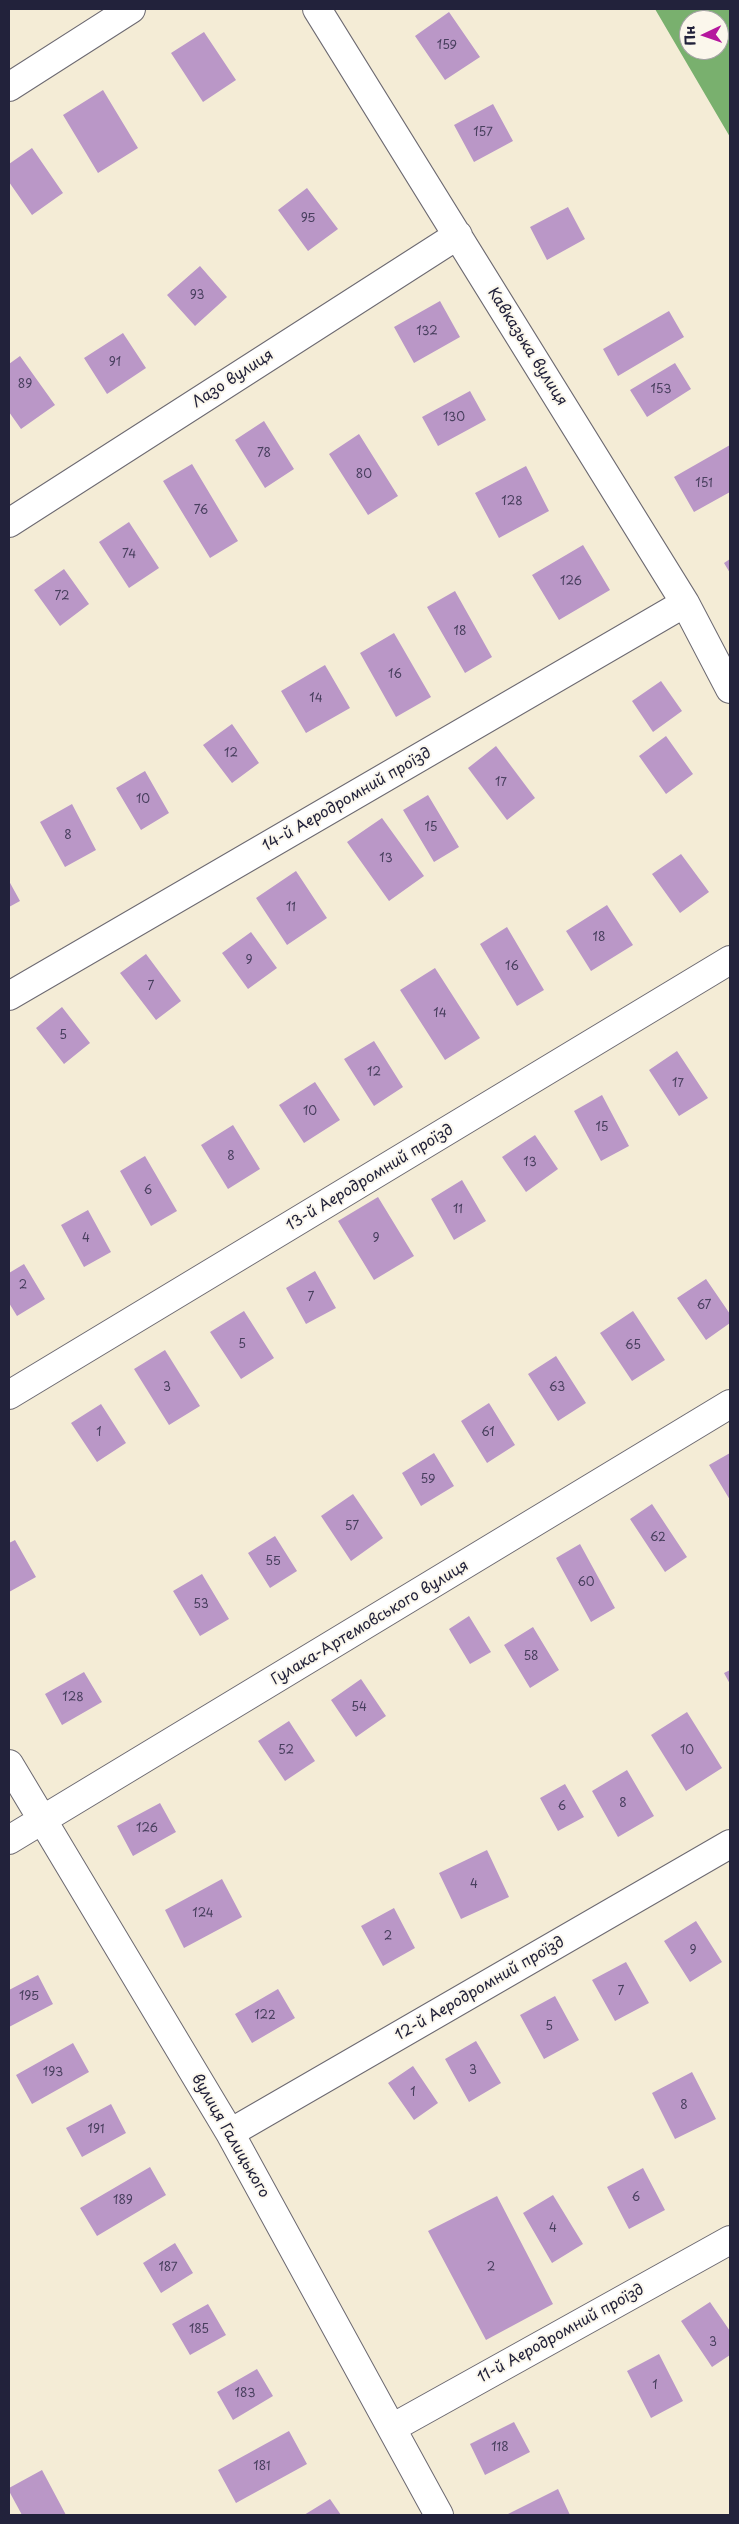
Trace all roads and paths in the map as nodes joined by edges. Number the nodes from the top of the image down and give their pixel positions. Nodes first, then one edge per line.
1 (131, 9) edge
2 (317, 9) edge
3 (9, 87) edge
4 (458, 234) junction
5 (9, 523) edge
6 (685, 604) junction
7 (730, 689) edge
8 (730, 960) edge
9 (9, 996) edge
10 (9, 1395) edge
11 (730, 1404) edge
12 (9, 1764) edge
13 (43, 1821) junction
14 (9, 1840) edge
15 (730, 1844) edge
16 (230, 2133) junction
17 (730, 2240) edge
18 (392, 2428) junction
19 (439, 2515) edge

1 - 3 street
2 - 4 street, Кавказька вулиця
4 - 5 street, Лазо вулиця
4 - 6 street, Кавказька вулиця
6 - 7 street, Кавказька вулиця
6 - 9 street, 14-й Аеродромний проїзд
8 - 10 street, 13-й Аеродромний проїзд
11 - 13 street, Гулака-Артемовського вулиця
12 - 13 street, вулиця Галицького
13 - 14 street, Гулака-Артемовського вулиця
13 - 16 street, вулиця Галицького
15 - 16 street, 12-й Аеродромний проїзд
16 - 18 street, вулиця Галицького
17 - 18 street, 11-й Аеродромний проїзд
18 - 19 street, вулиця Галицького

